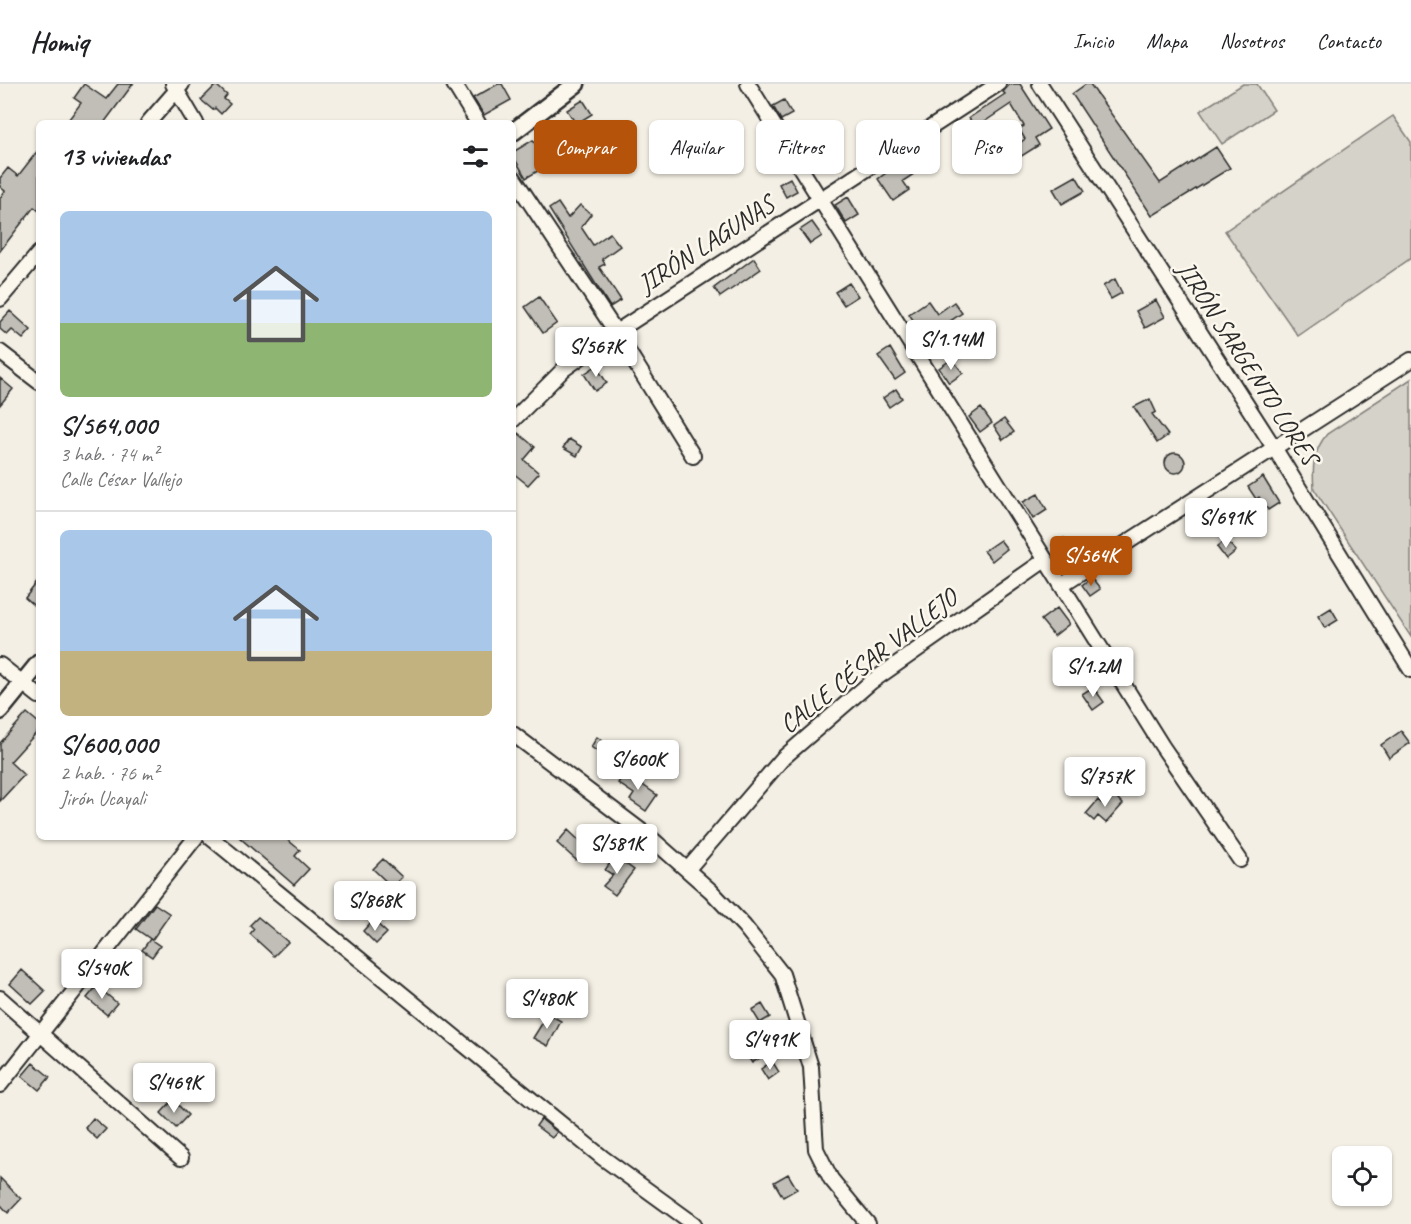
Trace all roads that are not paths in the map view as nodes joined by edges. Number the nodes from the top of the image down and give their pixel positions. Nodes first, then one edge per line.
1 (454, 84) edge
2 (576, 84) edge
3 (748, 84) edge
4 (998, 84) edge
5 (1040, 84) edge
6 (178, 86) edge
7 (150, 120) edge
8 (195, 120) edge
9 (476, 120) edge
10 (516, 130) edge
11 (516, 182) edge
12 (820, 199) junction
13 (36, 257) edge
14 (0, 299) edge
15 (616, 332) junction
16 (0, 352) edge
17 (1411, 360) edge
18 (36, 380) edge
19 (516, 417) edge
20 (1275, 449) junction
21 (693, 456) dead end
22 (1045, 560) junction
23 (1061, 585) junction
24 (0, 665) edge
25 (36, 667) edge
26 (1411, 670) edge
27 (23, 682) junction
28 (36, 693) edge
29 (0, 711) edge
30 (516, 736) edge
31 (194, 840) edge
32 (214, 840) edge
33 (1240, 860) dead end
34 (687, 870) junction
35 (0, 998) edge
36 (40, 1035) junction
37 (0, 1084) edge
38 (181, 1158) dead end
39 (694, 1224) edge
40 (868, 1224) edge

1 - 9 street
2 - 10 street
3 - 12 street
4 - 12 street, JIRÓN LAGUNAS
5 - 20 street, JIRÓN SARGENTO LORES
6 - 7 street
6 - 8 street
11 - 15 street
12 - 15 street, JIRÓN LAGUNAS
12 - 22 street
13 - 14 street
15 - 19 street, JIRÓN LAGUNAS
15 - 21 street
16 - 18 street
17 - 20 street
20 - 23 street
20 - 26 street, JIRÓN SARGENTO LORES
22 - 23 street
22 - 34 street, CALLE CÉSAR VALLEJO
23 - 33 street
24 - 27 street
25 - 27 street
27 - 28 street
27 - 29 street
30 - 34 street
31 - 36 street
32 - 39 street
34 - 40 street
35 - 36 street
36 - 37 street
36 - 38 street

